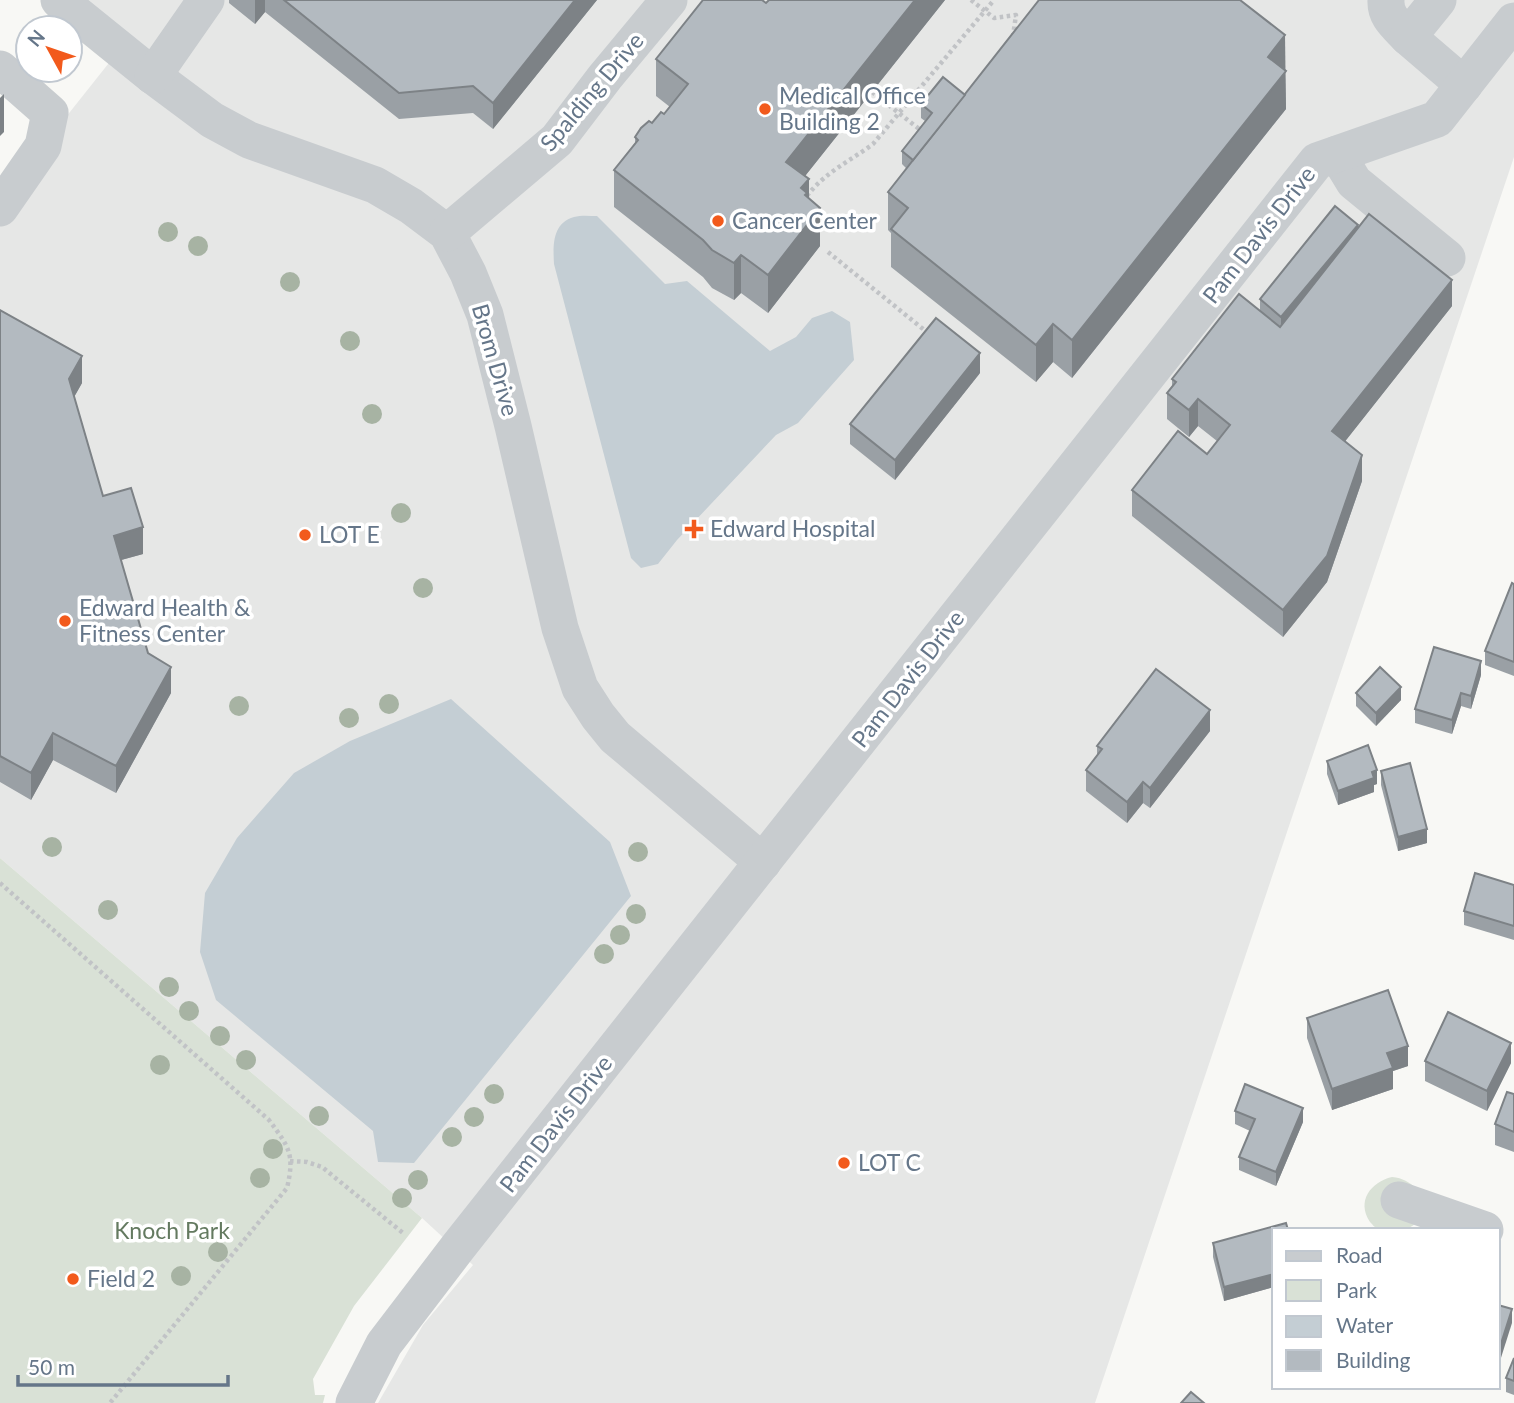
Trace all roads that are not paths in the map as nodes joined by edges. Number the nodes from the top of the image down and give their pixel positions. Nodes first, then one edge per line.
1 (59, 0) edge
2 (206, 0) edge
3 (669, 0) edge
4 (1386, 0) edge
5 (1438, 0) edge
6 (1514, 21) edge
7 (1408, 37) junction
8 (0, 69) edge
9 (153, 76) junction
10 (1464, 85) junction
11 (1337, 154) junction
12 (0, 208) edge
13 (447, 233) junction
14 (1447, 258) dead end
15 (763, 862) junction
16 (1399, 1200) dead end
17 (1479, 1228) edge
18 (354, 1403) edge

1 - 9 street, Brom Drive
2 - 9 street
3 - 13 street, Spalding Drive
4 - 7 street
5 - 7 street
6 - 10 street, Pam Davis Drive
7 - 10 street
8 - 12 street
9 - 13 street, Brom Drive
10 - 11 street, Pam Davis Drive
11 - 14 street
11 - 15 street, Pam Davis Drive
13 - 15 street, Brom Drive
15 - 18 street, Pam Davis Drive
16 - 17 street

